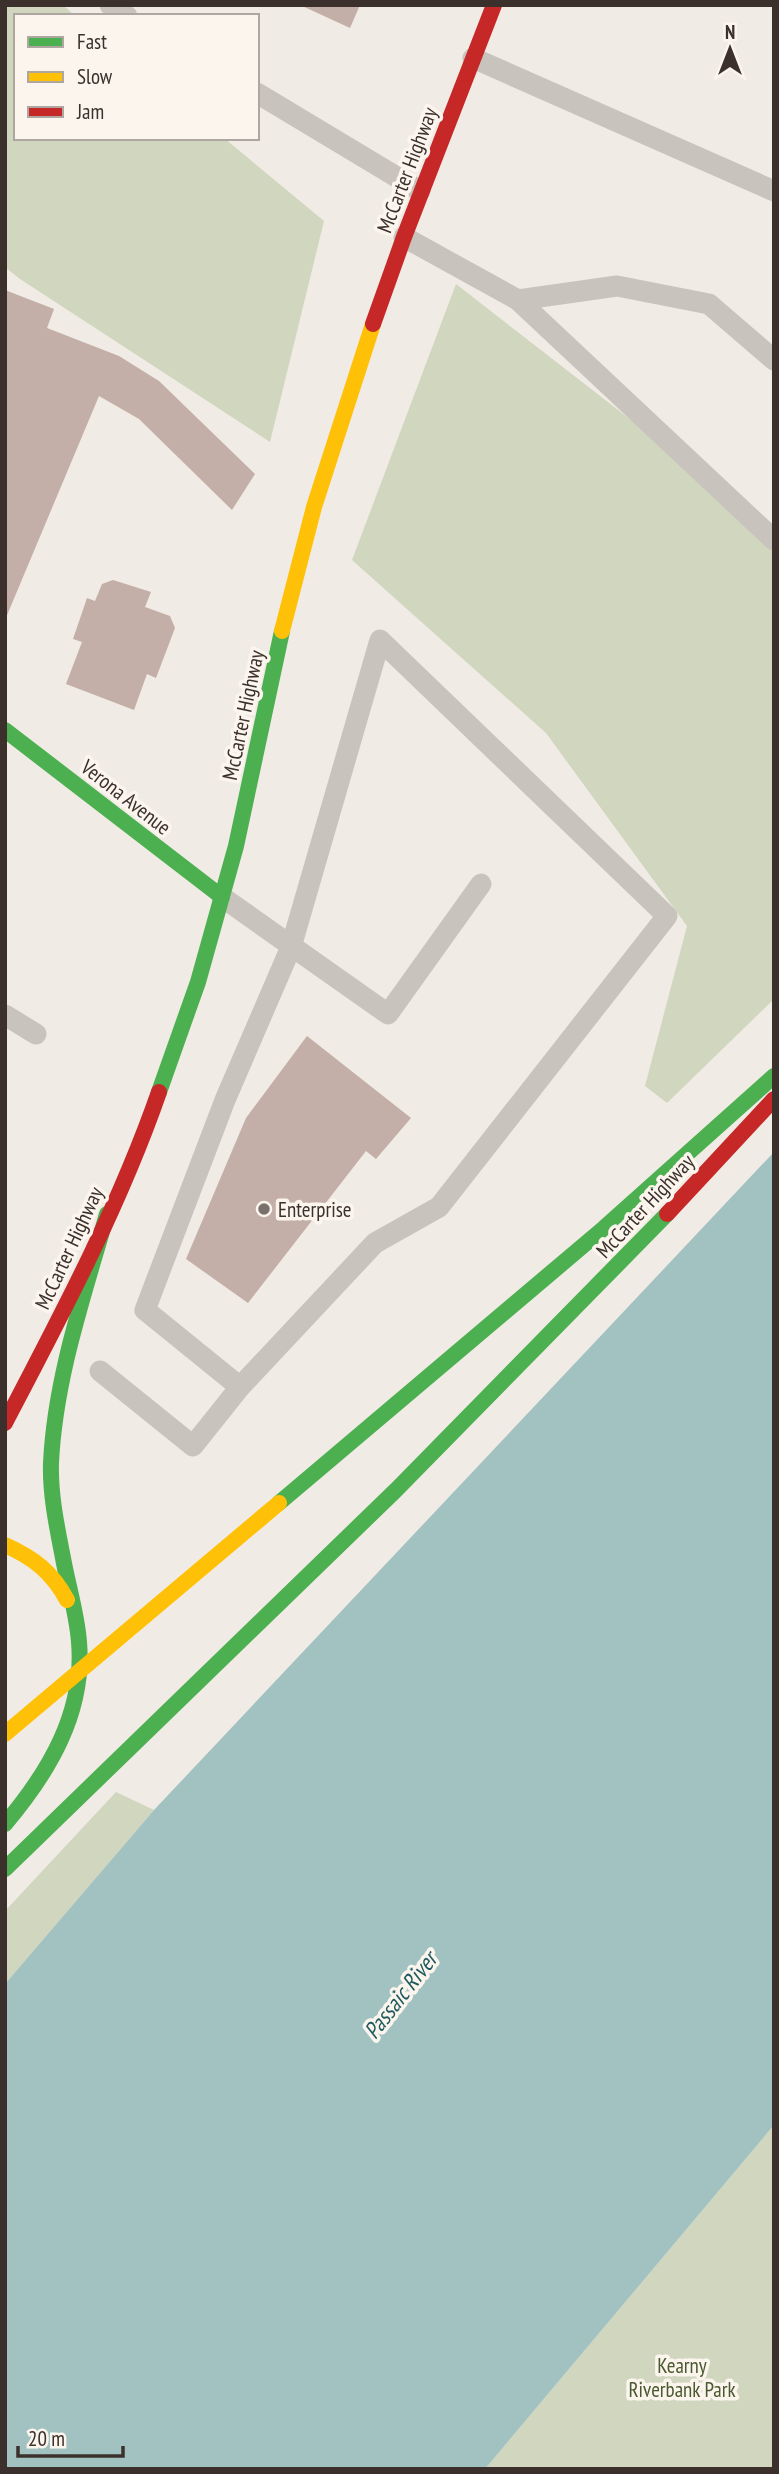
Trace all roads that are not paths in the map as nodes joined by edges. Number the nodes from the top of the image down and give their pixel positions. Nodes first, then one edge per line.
1 (494, 5) edge
2 (473, 58) junction
3 (259, 94) edge
4 (420, 191) junction
5 (774, 191) edge
6 (404, 237) junction
7 (518, 300) junction
8 (774, 360) edge
9 (774, 540) edge
10 (5, 730) edge
11 (481, 884) dead end
12 (222, 897) junction
13 (291, 947) junction
14 (5, 1015) edge
15 (36, 1034) dead end
16 (774, 1076) edge
17 (774, 1099) edge
18 (107, 1214) junction
19 (100, 1371) dead end
20 (240, 1387) junction
21 (7, 1416) edge
22 (5, 1545) edge
23 (79, 1643) junction
24 (5, 1734) edge
25 (5, 1824) edge
26 (5, 1869) edge

1 - 2 main road, McCarter Highway
2 - 4 main road, McCarter Highway
2 - 5 lane
3 - 4 lane
4 - 6 main road, McCarter Highway
6 - 7 lane
6 - 12 main road, McCarter Highway
7 - 8 lane
7 - 9 lane
10 - 12 main road, Verona Avenue
11 - 13 lane
12 - 13 lane
12 - 18 main road, McCarter Highway
13 - 20 lane
13 - 20 lane
14 - 15 lane
16 - 24 main road, bridge
17 - 26 main road, McCarter Highway
18 - 21 main road, McCarter Highway
18 - 23 main road
19 - 20 lane
22 - 23 main road
23 - 25 main road

